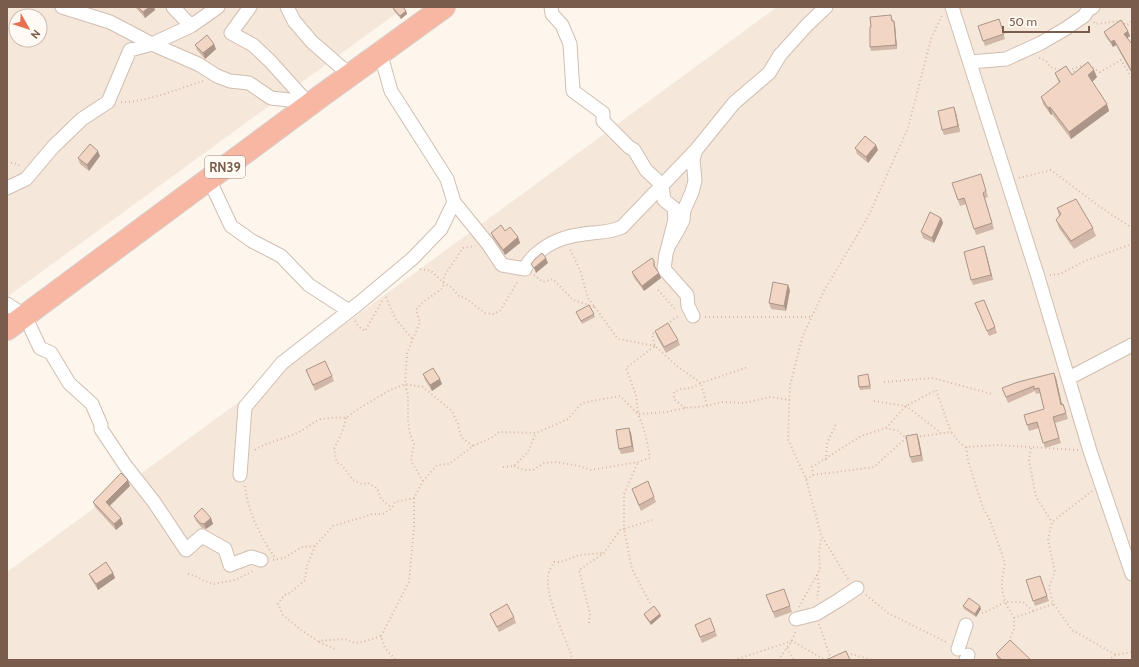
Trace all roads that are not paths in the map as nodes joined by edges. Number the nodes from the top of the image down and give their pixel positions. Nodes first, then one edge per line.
1 (62, 7) edge
2 (173, 7) edge
3 (218, 7) edge
4 (250, 7) edge
5 (287, 7) edge
6 (444, 7) edge
7 (551, 7) edge
8 (826, 7) edge
9 (1090, 8) edge
10 (947, 10) edge
11 (192, 26) junction
12 (152, 44) junction
13 (380, 52) junction
14 (970, 62) junction
15 (350, 75) junction
16 (314, 99) junction
17 (696, 150) junction
18 (209, 179) junction
19 (662, 186) junction
20 (7, 188) edge
21 (454, 202) junction
22 (668, 247) junction
23 (7, 304) edge
24 (349, 311) junction
25 (25, 316) junction
26 (693, 316) road end
27 (7, 329) edge
28 (1132, 345) edge
29 (1069, 378) junction
30 (240, 475) road end
31 (260, 560) road end
32 (1132, 574) edge
33 (857, 588) road end
34 (796, 619) road end
35 (966, 624) dead end
36 (964, 654) edge

1 - 12 street
2 - 11 street
3 - 11 street
4 - 16 street
5 - 15 street
6 - 13 highway, RN39
7 - 19 street
8 - 17 street
9 - 14 street
10 - 14 street
11 - 12 street
12 - 16 street
12 - 20 street
13 - 15 highway, RN39
13 - 21 street
14 - 29 street
15 - 16 highway, RN39
16 - 18 highway, RN39
17 - 19 street
17 - 22 street
18 - 24 street
18 - 25 highway, RN39
19 - 21 street
19 - 22 street
21 - 24 street
22 - 26 street
23 - 25 street
24 - 30 street
25 - 27 highway, RN39
25 - 31 street
28 - 29 street
29 - 32 street
33 - 34 street
35 - 36 street

